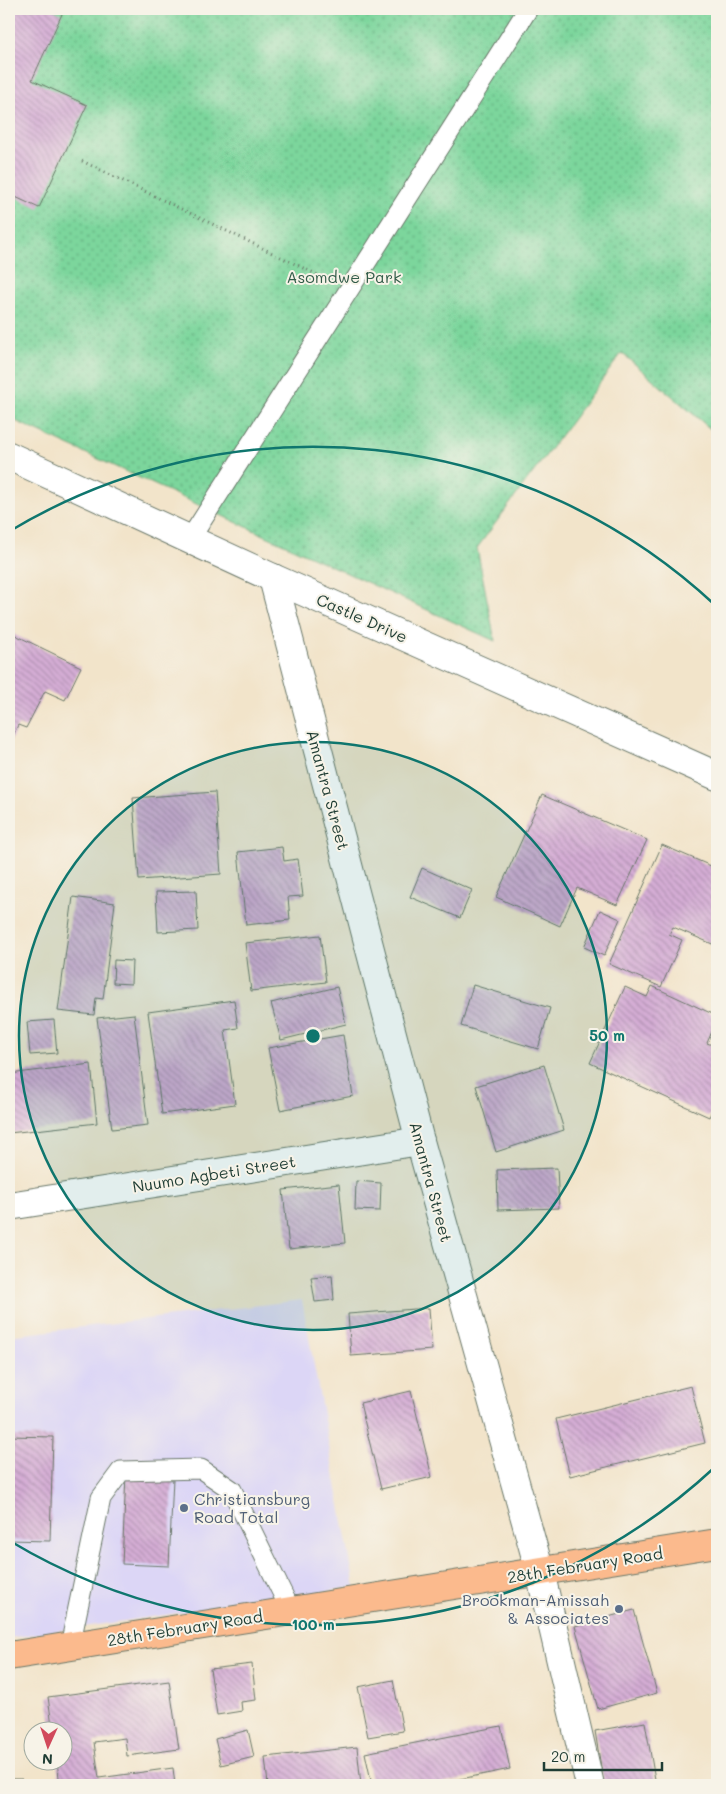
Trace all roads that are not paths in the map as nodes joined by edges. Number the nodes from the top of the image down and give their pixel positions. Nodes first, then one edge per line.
1 (528, 9) edge
2 (9, 456) edge
3 (190, 539) junction
4 (273, 578) junction
5 (717, 776) edge
6 (420, 1141) junction
7 (9, 1206) edge
8 (717, 1543) edge
9 (540, 1572) junction
10 (291, 1611) junction
11 (70, 1646) junction
12 (9, 1656) edge
13 (590, 1785) edge

1 - 3 lane
2 - 3 street, Castle Drive
3 - 4 street, Castle Drive
4 - 5 street, Castle Drive
4 - 6 street, Amantra Street
6 - 7 street, Nuumo Agbeti Street
6 - 9 street, Amantra Street
8 - 9 main road, 28th February Road
9 - 10 main road, 28th February Road
9 - 13 street, Amantra Street
10 - 11 main road, 28th February Road
10 - 11 lane
11 - 12 main road, 28th February Road

